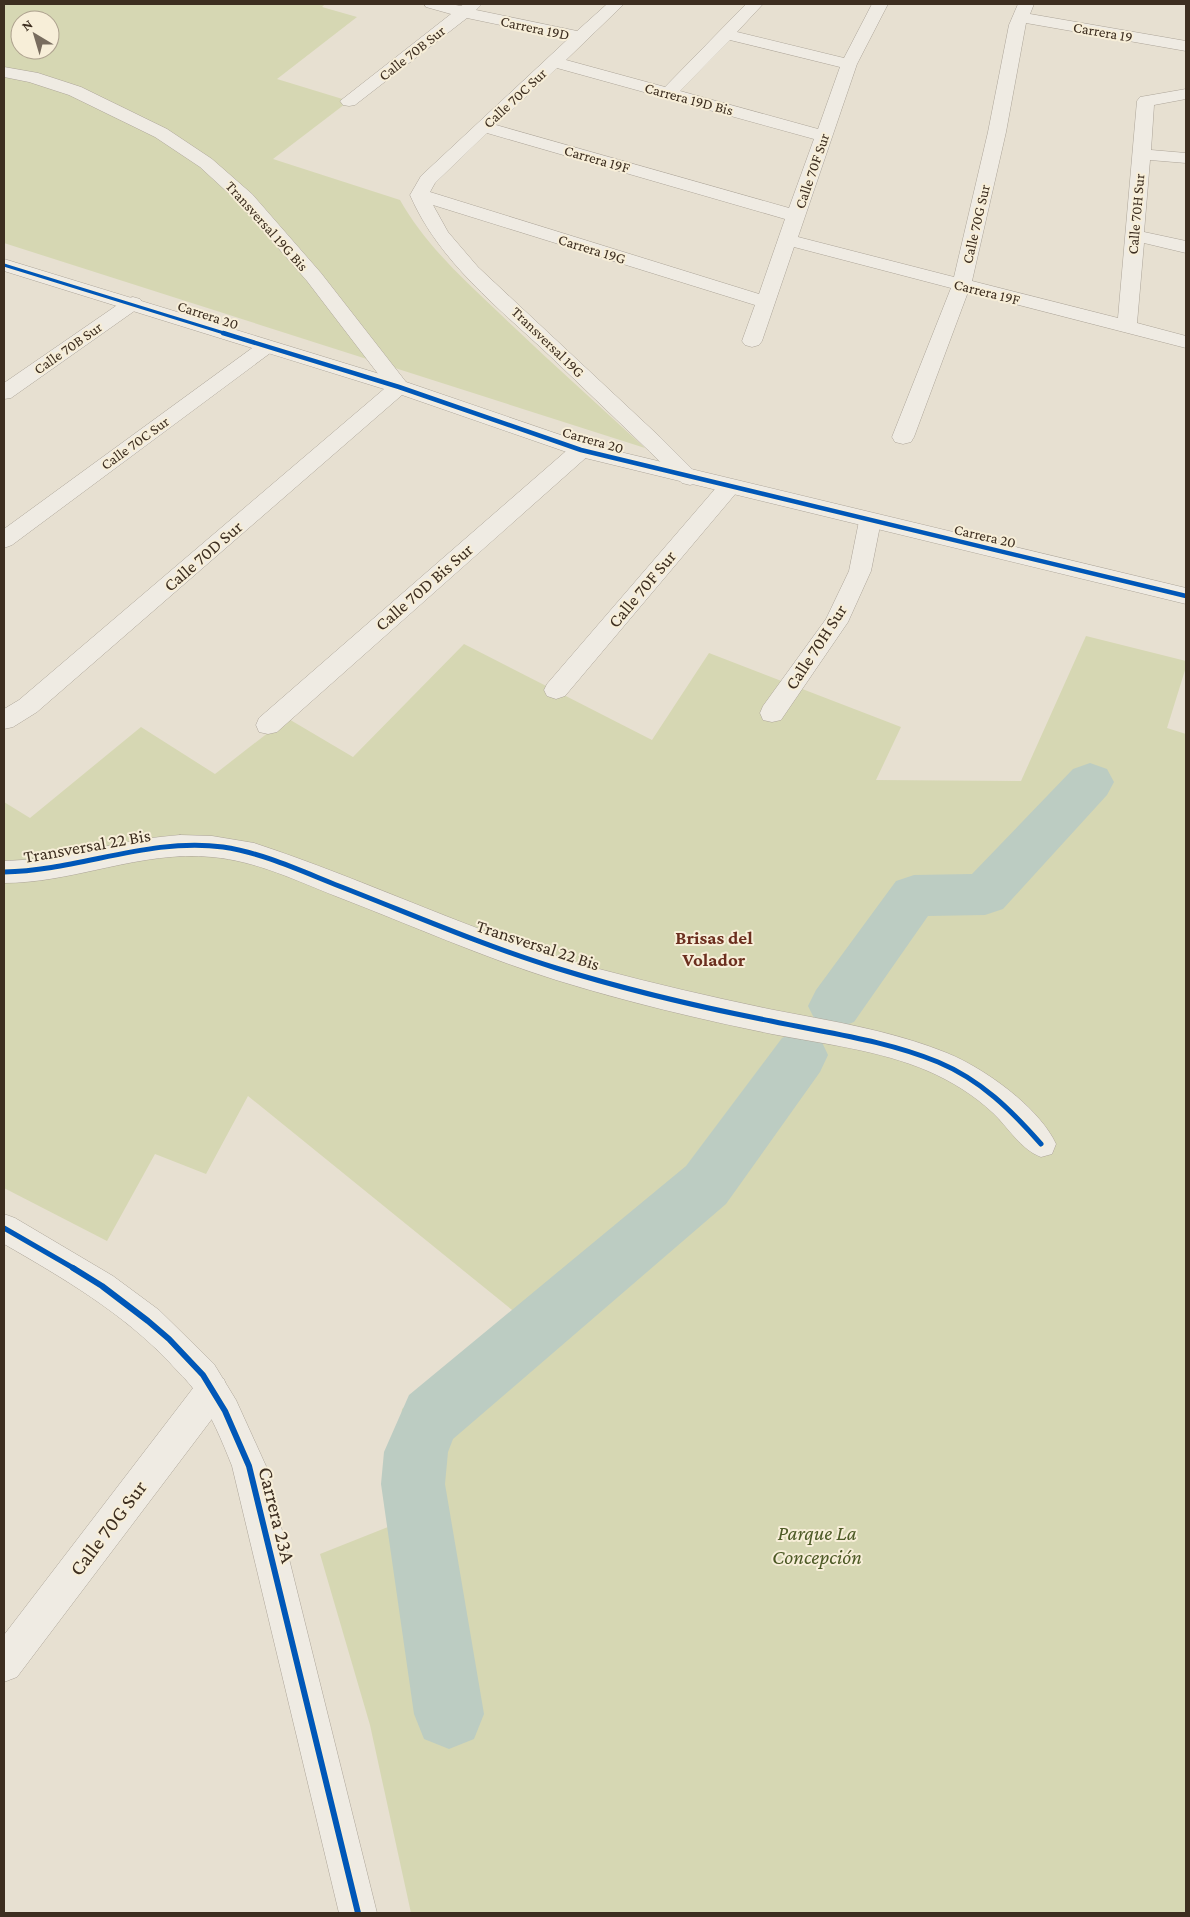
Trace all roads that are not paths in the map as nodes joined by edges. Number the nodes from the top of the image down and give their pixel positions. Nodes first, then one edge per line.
1 (432, 4) edge
2 (616, 4) edge
3 (755, 4) edge
4 (880, 4) edge
5 (468, 8) edge
6 (1023, 10) edge
7 (726, 34) junction
8 (580, 38) junction
9 (1186, 46) edge
10 (554, 62) junction
11 (849, 64) junction
12 (4, 72) edge
13 (669, 93) junction
14 (1186, 94) edge
15 (350, 101) dead end
16 (484, 127) junction
17 (824, 136) junction
18 (1141, 154) junction
19 (1186, 158) edge
20 (419, 196) junction
21 (796, 216) junction
22 (1134, 235) junction
23 (788, 240) junction
24 (1186, 247) edge
25 (4, 265) edge
26 (961, 286) junction
27 (766, 302) junction
28 (133, 304) junction
29 (1127, 327) junction
30 (752, 341) dead end
31 (1186, 342) edge
32 (266, 347) junction
33 (399, 387) junction
34 (4, 393) edge
35 (902, 437) dead end
36 (581, 450) junction
37 (690, 478) junction
38 (729, 488) junction
39 (870, 521) junction
40 (4, 540) edge
41 (1186, 596) edge
42 (556, 690) dead end
43 (772, 713) dead end
44 (4, 720) edge
45 (268, 725) dead end
46 (4, 872) edge
47 (1042, 1144) dead end
48 (4, 1228) edge
49 (212, 1391) junction
50 (4, 1664) edge
51 (358, 1913) edge

1 - 5 street, Carrera 19D
2 - 8 street, Calle 70C Sur
3 - 7 street
4 - 11 street, Calle 70F Sur
5 - 8 street, Carrera 19D
5 - 15 street, Calle 70B Sur
6 - 9 street, Carrera 19
6 - 26 street, Calle 70G Sur
7 - 11 street
7 - 13 street
8 - 10 street, Calle 70C Sur
10 - 13 street, Carrera 19D Bis
10 - 16 street, Calle 70C Sur
11 - 17 street, Calle 70F Sur
12 - 33 street, Transversal 19G Bis
13 - 17 street, Carrera 19D Bis
14 - 18 street, Calle 70H Sur
16 - 20 street, Calle 70C Sur
16 - 21 street, Carrera 19F
17 - 21 street, Calle 70F Sur
18 - 19 street
18 - 22 street, Calle 70H Sur
20 - 27 street, Carrera 19G
20 - 37 street, Transversal 19G
21 - 23 street, Calle 70F Sur
22 - 24 street
22 - 29 street, Calle 70H Sur
23 - 26 street, Carrera 19F
23 - 27 street, Calle 70F Sur
25 - 28 street, Carrera 20
26 - 29 street, Carrera 19F
26 - 35 street, Calle 70G Sur
27 - 30 street, Calle 70F Sur
28 - 32 street, Carrera 20
28 - 34 street, Calle 70B Sur
29 - 31 street, Carrera 19F
32 - 33 street, Carrera 20
32 - 40 street, Calle 70C Sur
33 - 36 street, Carrera 20
33 - 44 street, Calle 70D Sur
36 - 37 street, Carrera 20
36 - 45 street, Calle 70D Bis Sur
37 - 38 street, Carrera 20
38 - 39 street, Carrera 20
38 - 42 street, Calle 70F Sur
39 - 41 street, Carrera 20
39 - 43 street, Calle 70H Sur
46 - 47 street, Transversal 22 Bis
48 - 49 street, Carrera 23A
49 - 50 street, Calle 70G Sur
49 - 51 street, Carrera 23A

